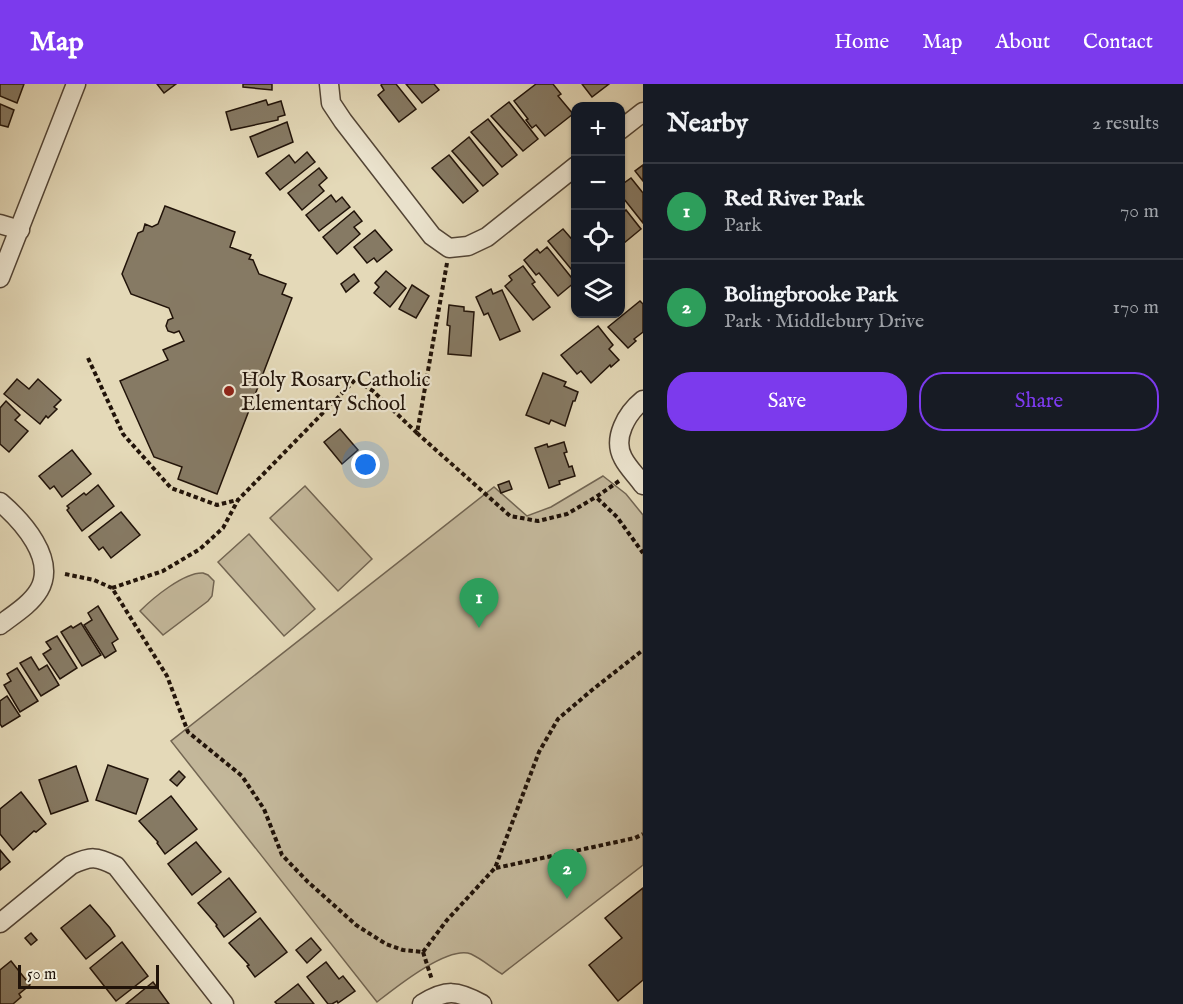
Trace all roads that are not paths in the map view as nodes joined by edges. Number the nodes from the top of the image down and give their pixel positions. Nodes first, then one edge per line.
1 (76, 84) edge
2 (329, 84) edge
3 (643, 112) edge
4 (625, 127) edge
5 (571, 170) edge
6 (0, 224) edge
7 (20, 230) junction
8 (0, 278) edge
9 (643, 400) edge
10 (638, 478) edge
11 (0, 502) edge
12 (0, 625) edge
13 (0, 923) edge
14 (224, 1004) edge
15 (422, 1004) edge
16 (482, 1004) edge

1 - 7 street
2 - 5 street
3 - 4 street
6 - 7 street
7 - 8 street
9 - 10 street
11 - 12 street
13 - 14 street
15 - 16 street

